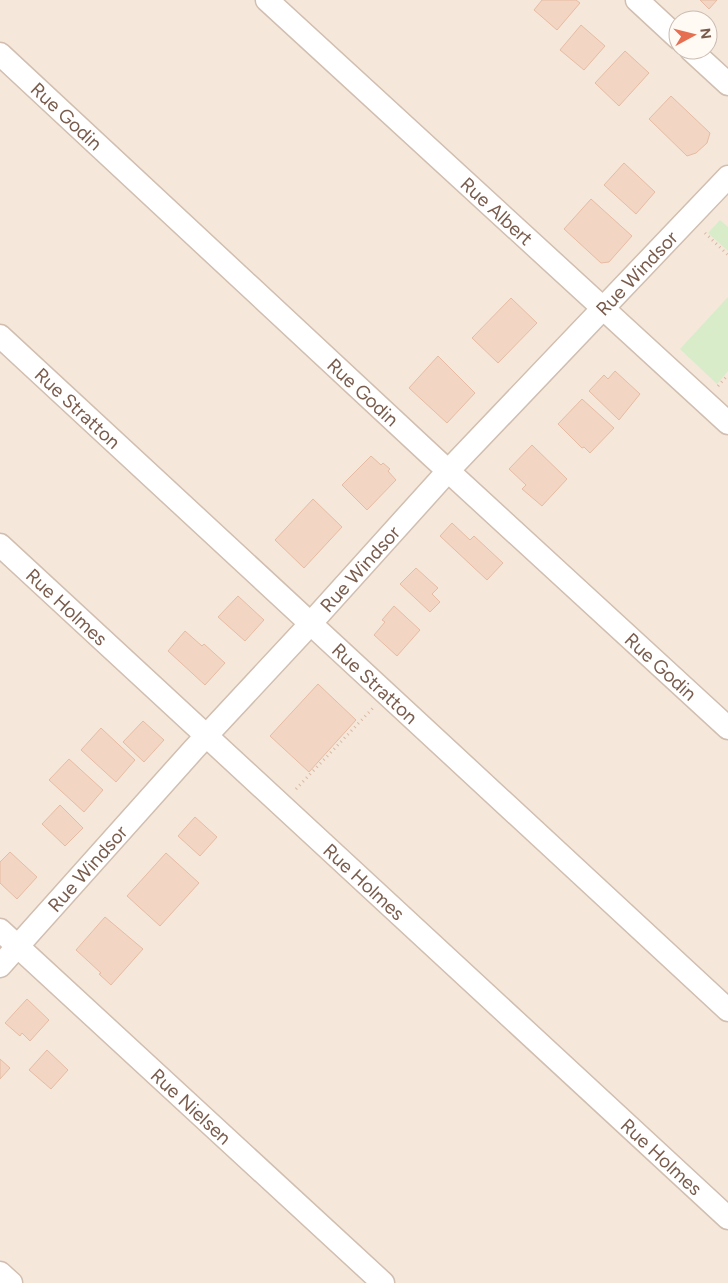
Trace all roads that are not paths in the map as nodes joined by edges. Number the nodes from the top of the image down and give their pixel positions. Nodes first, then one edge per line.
1 (266, 0) edge
2 (637, 0) edge
3 (668, 29) edge
4 (0, 54) edge
5 (702, 60) edge
6 (728, 84) edge
7 (728, 177) edge
8 (604, 309) junction
9 (0, 336) edge
10 (728, 423) edge
11 (448, 471) junction
12 (0, 545) edge
13 (311, 624) junction
14 (728, 728) edge
15 (207, 735) junction
16 (0, 930) edge
17 (18, 947) junction
18 (0, 966) edge
19 (728, 1010) edge
20 (728, 1218) edge
21 (0, 1273) edge
22 (11, 1283) edge
23 (383, 1283) edge

1 - 8 street, Rue Albert
2 - 3 street
4 - 11 street, Rue Godin
5 - 6 street
7 - 8 street, Rue Windsor
8 - 10 street, Rue Albert
8 - 11 street, Rue Windsor
9 - 13 street, Rue Stratton
11 - 13 street, Rue Windsor
11 - 14 street, Rue Godin
12 - 15 street, Rue Holmes
13 - 15 street, Rue Windsor
13 - 19 street, Rue Stratton
15 - 17 street, Rue Windsor
15 - 20 street, Rue Holmes
16 - 17 street, Rue Nielsen
17 - 18 street, Rue Windsor
17 - 23 street, Rue Nielsen
21 - 22 street

